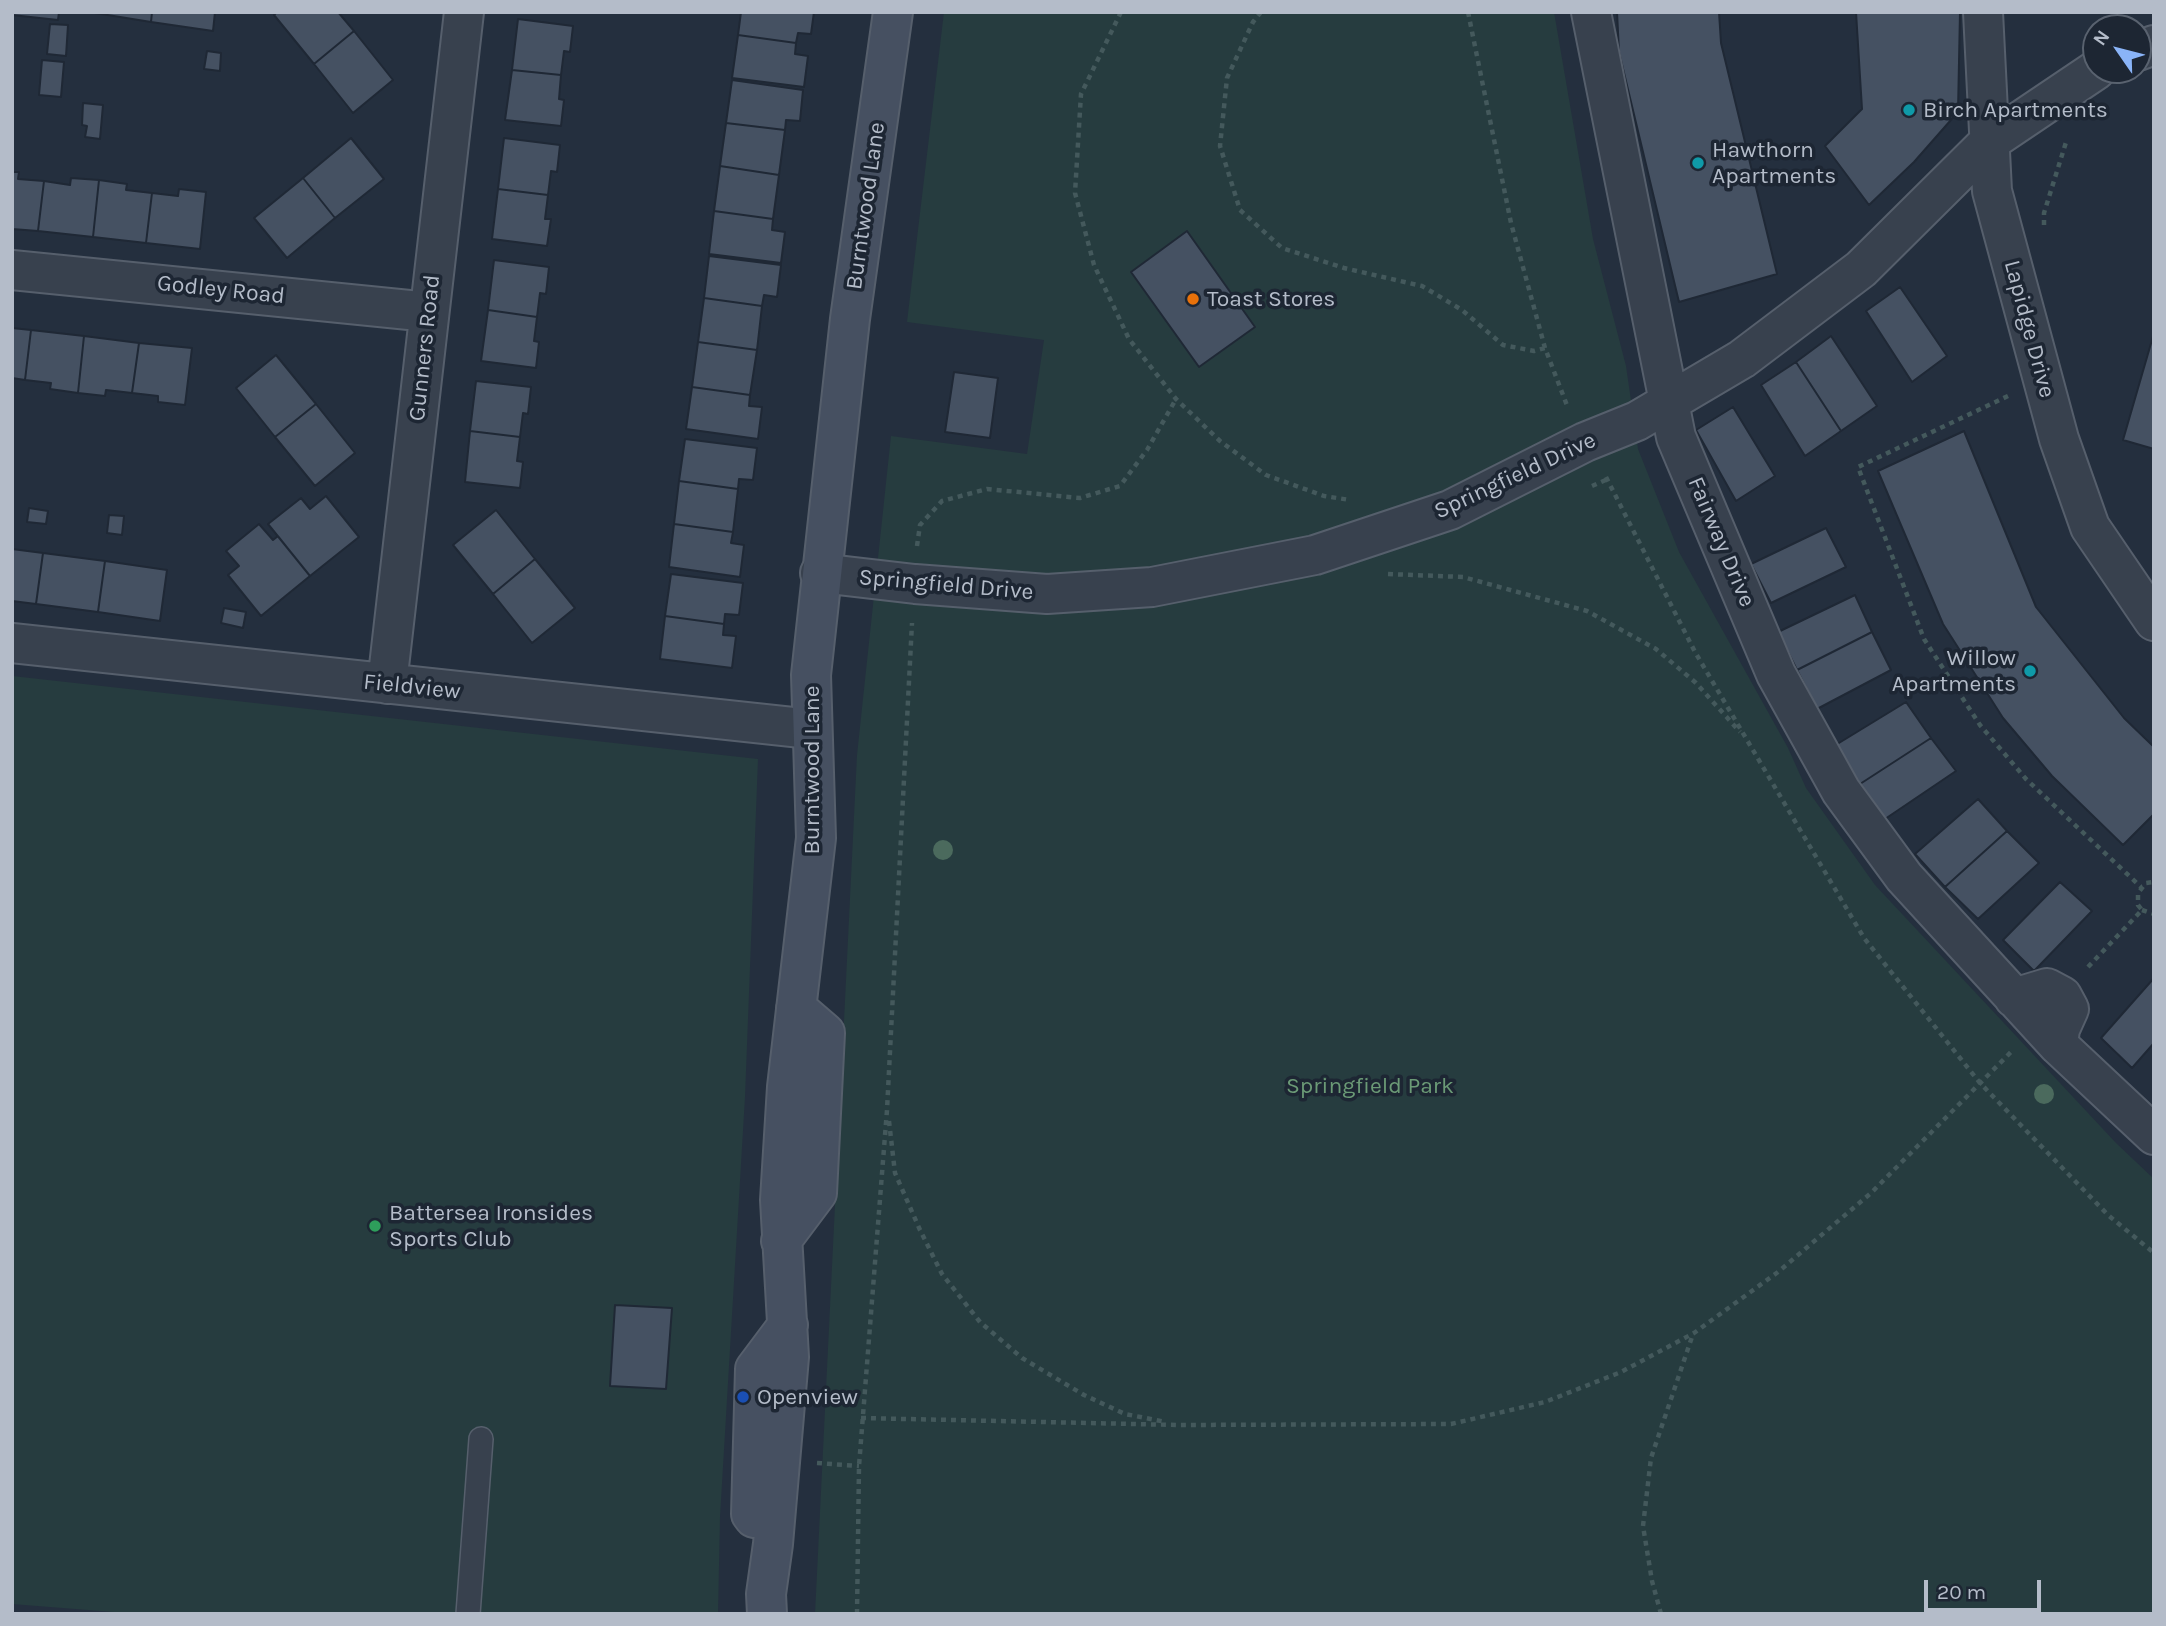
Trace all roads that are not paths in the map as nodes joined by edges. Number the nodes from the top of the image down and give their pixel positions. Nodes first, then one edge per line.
1 (464, 12) edge
2 (893, 12) edge
3 (1591, 12) edge
4 (1983, 12) edge
5 (2082, 79) edge
6 (1989, 142) junction
7 (12, 270) edge
8 (429, 312) junction
9 (1668, 403) junction
10 (820, 573) junction
11 (2154, 621) edge
12 (12, 643) edge
13 (387, 684) junction
14 (811, 729) junction
15 (2154, 1135) edge
16 (788, 1325) junction
17 (481, 1439) dead end
18 (775, 1526) junction
19 (468, 1614) edge
20 (766, 1614) edge

1 - 8 street, Gunners Road
2 - 10 main road, Burntwood Lane
3 - 9 street, Fairway Drive
4 - 6 street, Lapidge Drive
5 - 6 street, Springfield Drive
6 - 9 street, Springfield Drive
6 - 11 street, Lapidge Drive
7 - 8 street, Godley Road
8 - 13 street, Gunners Road
9 - 10 street, Springfield Drive
9 - 15 street, Fairway Drive
10 - 14 main road, Burntwood Lane
12 - 13 street, Fieldview
13 - 14 street, Fieldview
14 - 16 main road, Burntwood Lane
16 - 18 main road
16 - 18 main road
17 - 19 lane
18 - 20 main road

